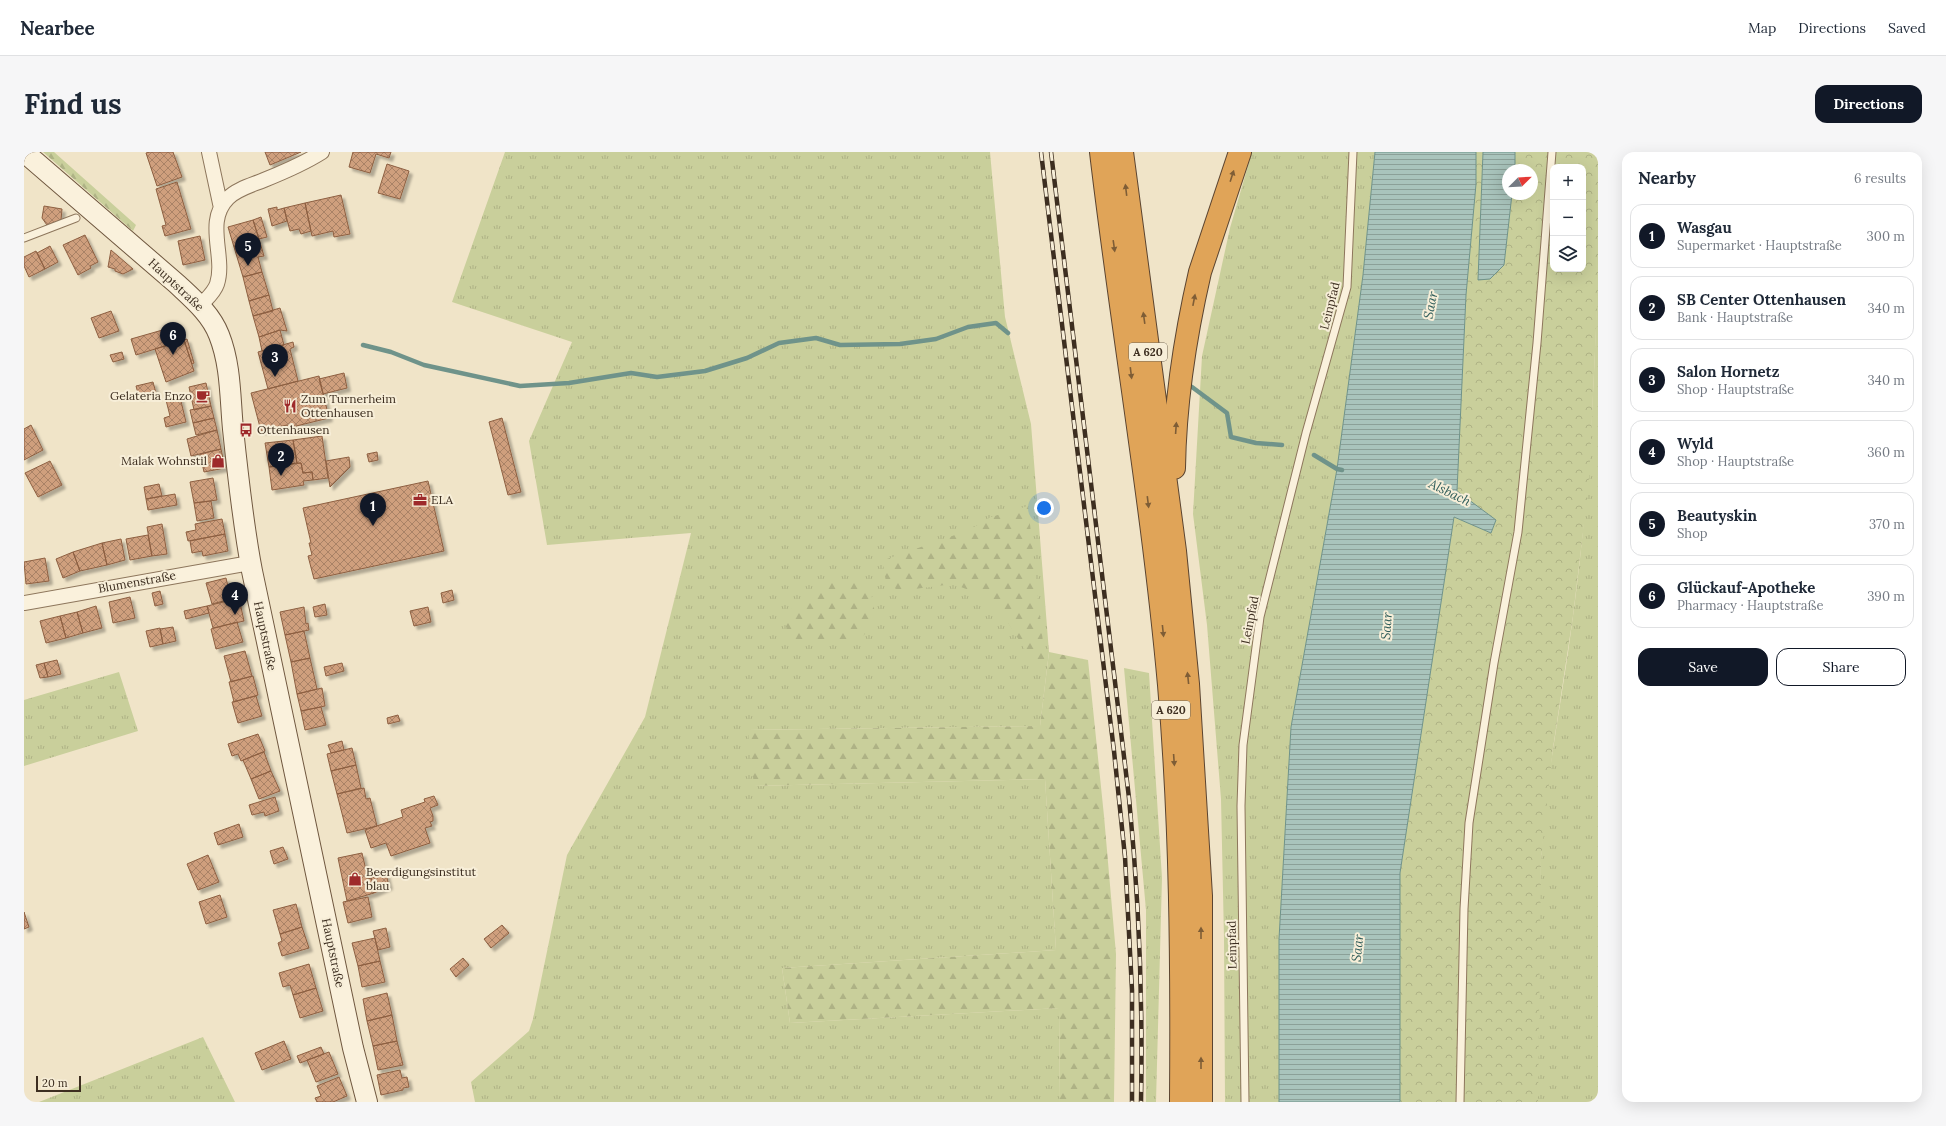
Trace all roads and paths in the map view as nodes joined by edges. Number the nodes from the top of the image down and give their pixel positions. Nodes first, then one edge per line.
1 (24, 152) edge
2 (209, 152) edge
3 (322, 152) edge
4 (1102, 152) edge
5 (1122, 152) edge
6 (1240, 152) edge
7 (1353, 152) edge
8 (1552, 152) edge
9 (221, 208) junction
10 (76, 218) dead end
11 (24, 238) edge
12 (200, 306) junction
13 (1175, 551) junction
14 (250, 563) junction
15 (24, 603) edge
16 (367, 1102) edge
17 (1181, 1102) edge
18 (1201, 1102) edge
19 (1245, 1102) edge
20 (1460, 1102) edge

1 - 12 main road, Hauptstraße
2 - 9 street
3 - 9 street
4 -> 17 highway, A 620
13 -> 5 highway, A 620
13 -> 6 highway
7 - 19 lane, Leinpfad
8 - 20 lane
9 - 12 street
10 - 11 lane
12 - 14 main road, Hauptstraße
18 -> 13 highway, A 620
14 - 15 street, Blumenstraße
14 - 16 main road, Hauptstraße

